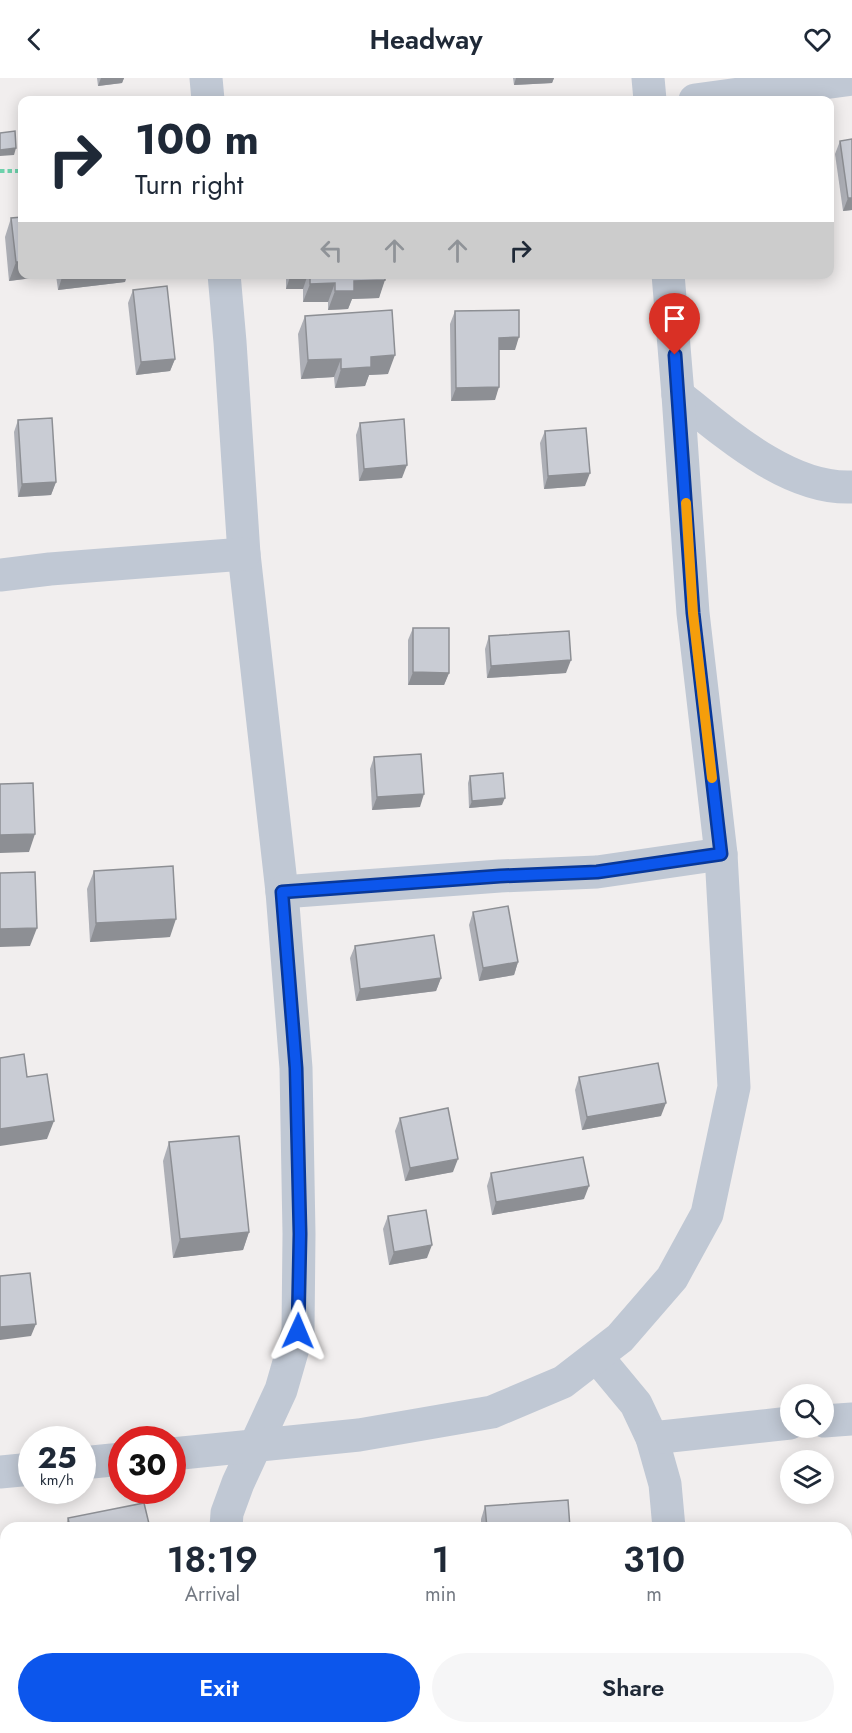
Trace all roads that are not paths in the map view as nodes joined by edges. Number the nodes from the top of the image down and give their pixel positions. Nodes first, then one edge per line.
1 (206, 78) edge
2 (648, 78) edge
3 (852, 79) edge
4 (208, 96) edge
5 (650, 96) edge
6 (726, 96) edge
7 (224, 279) edge
8 (668, 279) edge
9 (678, 395) junction
10 (852, 487) edge
11 (244, 554) junction
12 (0, 575) edge
13 (721, 854) junction
14 (282, 892) junction
15 (597, 1357) junction
16 (852, 1419) edge
17 (834, 1420) edge
18 (780, 1424) edge
19 (652, 1437) junction
20 (255, 1445) junction
21 (186, 1452) edge
22 (18, 1470) edge
23 (0, 1472) edge
24 (227, 1522) edge
25 (668, 1522) edge

1 - 4 street
2 - 5 street
3 - 6 street
7 - 11 street
8 - 9 street
9 - 10 street
9 - 13 street
11 - 12 street
11 - 14 street
13 - 14 street
13 - 15 street
14 - 20 street
15 - 19 street
15 - 20 street
16 - 17 street
18 - 19 street
19 - 25 street
20 - 21 street
20 - 24 street
22 - 23 street

